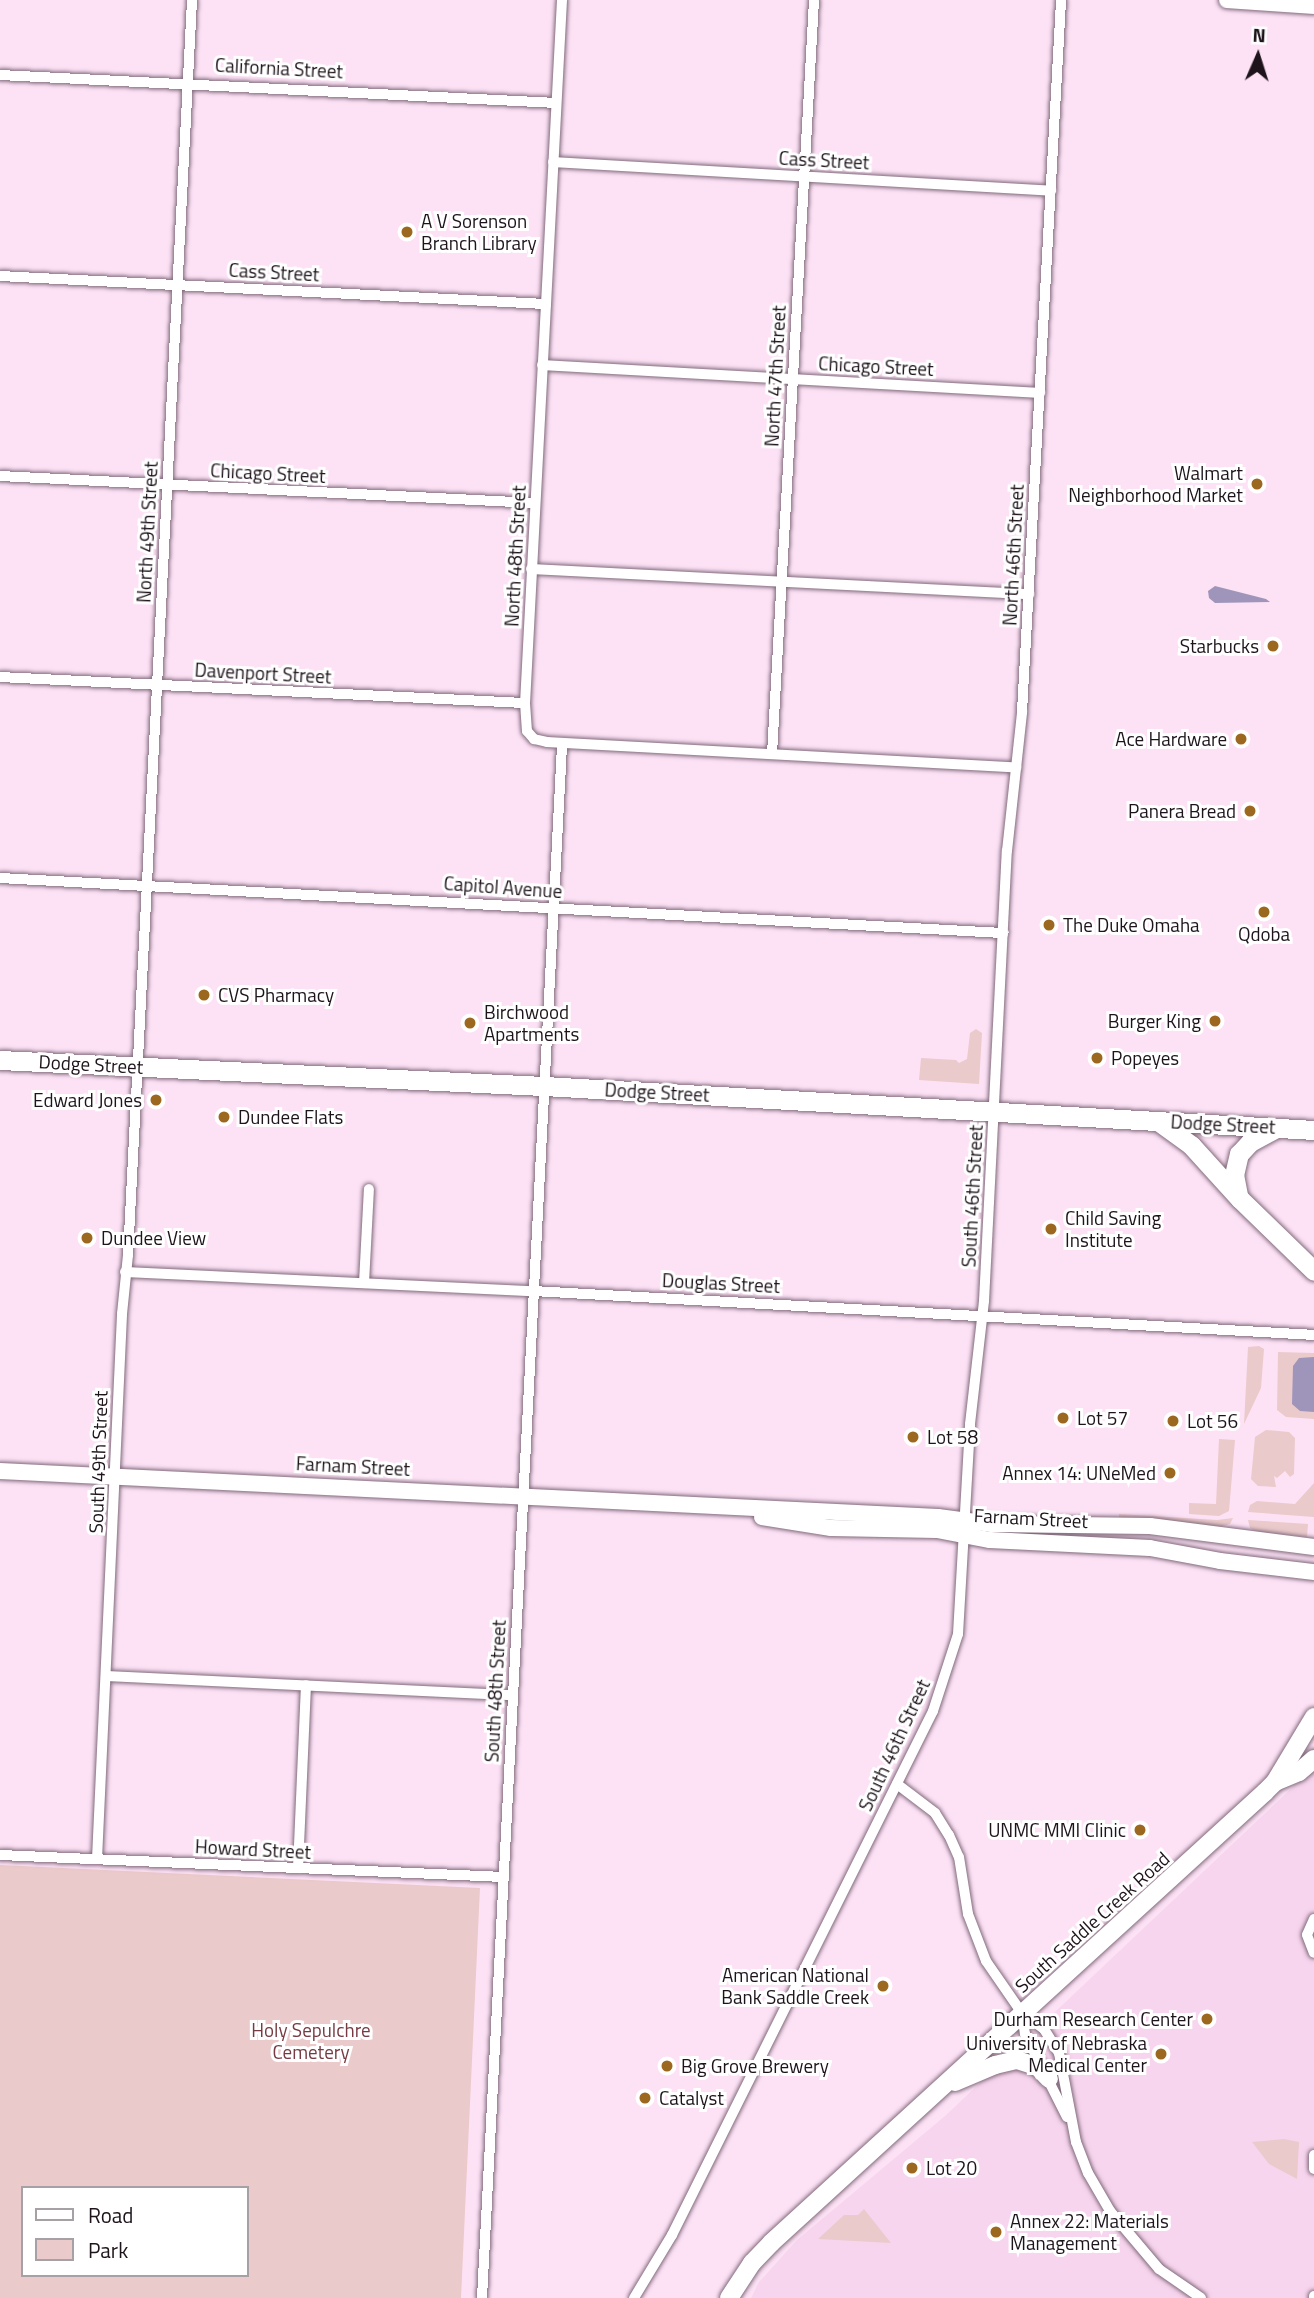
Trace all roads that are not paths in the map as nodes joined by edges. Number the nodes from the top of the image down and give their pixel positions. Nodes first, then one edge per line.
1 (192, 0) edge
2 (562, 0) edge
3 (814, 0) edge
4 (1061, 0) edge
5 (1227, 0) edge
6 (1314, 6) edge
7 (0, 75) edge
8 (188, 85) junction
9 (556, 103) junction
10 (553, 162) junction
11 (804, 176) junction
12 (1051, 191) junction
13 (0, 276) edge
14 (177, 285) junction
15 (545, 304) junction
16 (542, 365) junction
17 (792, 379) junction
18 (1040, 393) junction
19 (0, 477) edge
20 (167, 485) junction
21 (535, 503) junction
22 (531, 569) junction
23 (782, 582) junction
24 (1029, 594) junction
25 (0, 677) edge
26 (157, 685) junction
27 (525, 703) junction
28 (562, 743) junction
29 (772, 754) junction
30 (1016, 767) junction
31 (0, 878) edge
32 (146, 885) junction
33 (553, 907) junction
34 (1003, 933) junction
35 (0, 1060) edge
36 (136, 1066) junction
37 (544, 1086) junction
38 (994, 1111) junction
39 (1157, 1121) junction
40 (1277, 1127) junction
41 (1314, 1129) edge
42 (369, 1189) dead end
43 (1240, 1199) junction
44 (1306, 1260) edge
45 (1314, 1271) edge
46 (125, 1272) junction
47 (364, 1283) junction
48 (533, 1291) junction
49 (983, 1316) junction
50 (1314, 1335) edge
51 (0, 1471) edge
52 (115, 1476) junction
53 (523, 1495) junction
54 (965, 1528) junction
55 (1314, 1547) edge
56 (1314, 1572) edge
57 (106, 1676) junction
58 (306, 1685) junction
59 (513, 1695) junction
60 (1314, 1717) edge
61 (1314, 1759) edge
62 (1275, 1782) junction
63 (897, 1784) junction
64 (0, 1855) edge
65 (97, 1859) junction
66 (298, 1868) junction
67 (504, 1877) junction
68 (1314, 1919) edge
69 (1314, 1956) edge
70 (1022, 2013) junction
71 (1049, 2079) junction
72 (942, 2088) junction
73 (1071, 2125) junction
74 (1314, 2155) edge
75 (1314, 2169) edge
76 (482, 2298) edge
77 (634, 2298) edge
78 (729, 2298) edge
79 (1201, 2298) edge

1 - 8 street, North 49th Street
2 - 9 street, North 48th Street
3 - 11 street, North 47th Street
4 - 12 street, North 46th Street
5 - 6 main road
7 - 8 street, California Street
8 - 9 street, California Street
8 - 14 street, North 49th Street
9 - 10 street, North 48th Street
10 - 11 street, Cass Street
10 - 15 street, North 48th Street
11 - 12 street, Cass Street
11 - 17 street, North 47th Street
12 - 18 street, North 46th Street
13 - 14 street, Cass Street
14 - 15 street, Cass Street
14 - 20 street, North 49th Street
15 - 16 street, North 48th Street
16 - 17 street, Chicago Street
16 - 21 street, North 48th Street
17 - 18 street, Chicago Street
17 - 23 street, North 47th Street
18 - 24 street, North 46th Street
19 - 20 street, Chicago Street
20 - 21 street, Chicago Street
20 - 26 street, North 49th Street
21 - 22 street, North 48th Street
22 - 23 street
22 - 27 street, North 48th Street
23 - 24 street
23 - 29 street, North 47th Street
24 - 30 street, North 46th Street
25 - 26 street, Davenport Street
26 - 27 street, Davenport Street
26 - 32 street, North 49th Street
27 - 28 street, North 48th Street
28 - 29 street
28 - 33 street
29 - 30 street
30 - 34 street, North 46th Street
31 - 32 street, Capitol Avenue
32 - 33 street, Capitol Avenue
32 - 36 street, North 49th Street
33 - 34 street, Capitol Avenue
33 - 37 street
34 - 38 street, North 46th Street
35 - 36 highway, Dodge Street
36 - 37 highway, Dodge Street
36 - 46 street, South 49th Street
37 - 38 highway, Dodge Street
37 - 48 street, South 48th Street
38 - 39 highway, Dodge Street
38 - 49 street, South 46th Street
39 - 40 highway, Dodge Street
39 - 43 highway
40 - 41 highway, Dodge Street
40 - 43 highway
42 - 47 street
43 - 44 highway
44 - 45 highway
46 - 47 street, Douglas Street
46 - 52 street, South 49th Street
47 - 48 street, Douglas Street
48 - 49 street, Douglas Street
48 - 53 street, South 48th Street
49 - 50 street, Douglas Street
49 - 54 street, South 46th Street
51 - 52 main road, Farnam Street
52 - 53 main road, Farnam Street
52 - 57 street, South 49th Street
53 - 54 main road, Farnam Street
53 - 59 street, South 48th Street
54 - 55 main road, Farnam Street
54 - 56 main road, Farnam Street
54 - 63 street, South 46th Street
57 - 58 street
57 - 65 street, South 49th Street
58 - 59 street
58 - 66 street
59 - 67 street, South 48th Street
60 - 62 main road, South Saddle Creek Road
61 - 62 main road, South Saddle Creek Road
62 - 70 main road, South Saddle Creek Road
63 - 70 street
63 - 77 street, South 46th Street
64 - 65 street, Howard Street
65 - 66 street, Howard Street
66 - 67 street, Howard Street
67 - 76 street, South 48th Street
68 - 69 street
70 - 71 street
70 - 72 main road, South Saddle Creek Road
70 - 73 street
71 - 72 main road
71 - 73 street
72 - 78 main road, South Saddle Creek Road
73 - 79 street
74 - 75 street

